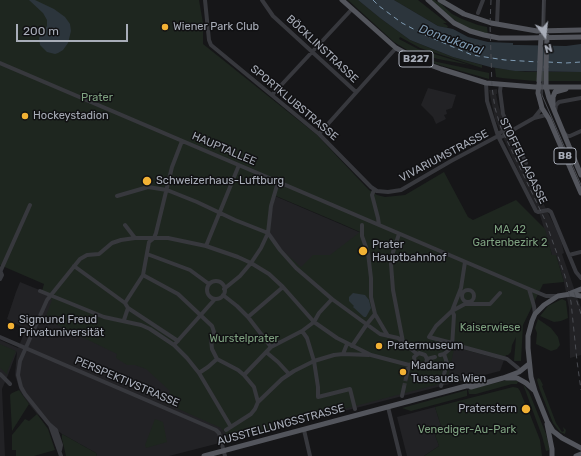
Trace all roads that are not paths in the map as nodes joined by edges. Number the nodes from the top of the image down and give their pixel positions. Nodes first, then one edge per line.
1 (205, 0) edge
2 (262, 0) edge
3 (342, 0) edge
4 (428, 0) edge
5 (440, 0) edge
6 (483, 0) edge
7 (498, 0) edge
8 (544, 0) edge
9 (352, 8) junction
10 (478, 13) dead end
11 (498, 24) junction
12 (581, 30) edge
13 (542, 33) junction
14 (581, 37) edge
15 (396, 48) junction
16 (312, 52) junction
17 (0, 63) edge
18 (486, 83) junction
19 (501, 84) junction
20 (546, 84) junction
21 (538, 87) junction
22 (570, 87) junction
23 (581, 87) edge
24 (356, 92) junction
25 (272, 95) junction
26 (581, 98) edge
27 (542, 108) junction
28 (554, 110) junction
29 (546, 115) junction
30 (534, 118) junction
31 (511, 131) junction
32 (562, 131) junction
33 (581, 131) edge
34 (319, 134) junction
35 (498, 136) junction
36 (182, 141) junction
37 (526, 163) dead end
38 (239, 165) junction
39 (581, 175) edge
40 (278, 182) junction
41 (167, 190) junction
42 (374, 190) junction
43 (581, 193) edge
44 (117, 196) dead end
45 (30, 205) dead end
46 (219, 213) junction
47 (125, 225) dead end
48 (362, 225) dead end
49 (378, 225) junction
50 (268, 233) junction
51 (399, 234) junction
52 (135, 238) junction
53 (154, 238) junction
54 (206, 246) junction
55 (581, 252) edge
56 (147, 254) junction
57 (569, 255) junction
58 (465, 262) junction
59 (251, 263) junction
60 (74, 266) junction
61 (0, 270) edge
62 (143, 275) junction
63 (581, 278) edge
64 (0, 279) edge
65 (209, 284) junction
66 (42, 286) dead end
67 (283, 287) junction
68 (224, 289) junction
69 (529, 289) junction
70 (581, 289) edge
71 (40, 291) junction
72 (461, 293) junction
73 (500, 293) dead end
74 (571, 294) junction
75 (51, 295) junction
76 (223, 295) junction
77 (558, 296) junction
78 (581, 296) edge
79 (215, 299) junction
80 (332, 299) junction
81 (47, 300) junction
82 (125, 303) junction
83 (468, 303) junction
84 (128, 308) junction
85 (452, 311) junction
86 (375, 314) junction
87 (535, 314) junction
88 (202, 315) junction
89 (248, 317) junction
90 (124, 320) junction
91 (314, 322) junction
92 (366, 324) junction
93 (302, 330) junction
94 (388, 336) junction
95 (0, 338) edge
96 (178, 342) junction
97 (403, 342) junction
98 (347, 344) junction
99 (174, 345) junction
100 (452, 345) junction
101 (352, 346) junction
102 (271, 347) junction
103 (25, 348) junction
104 (266, 352) junction
105 (343, 354) junction
106 (417, 354) junction
107 (371, 355) junction
108 (435, 357) dead end
109 (217, 359) junction
110 (427, 359) junction
111 (314, 361) junction
112 (415, 363) junction
113 (529, 364) junction
114 (409, 365) junction
115 (518, 368) dead end
116 (199, 373) junction
117 (0, 374) edge
118 (288, 374) junction
119 (244, 375) junction
120 (406, 378) tunnel mouth
121 (503, 378) junction
122 (10, 384) dead end
123 (441, 386) dead end
124 (404, 387) tunnel mouth
125 (535, 391) junction
126 (402, 396) dead end
127 (258, 402) junction
128 (388, 408) junction
129 (355, 409) dead end
130 (547, 421) junction
131 (49, 424) junction
132 (231, 427) junction
133 (226, 430) dead end
134 (304, 430) junction
135 (581, 448) edge
136 (60, 450) junction
137 (225, 453) edge
138 (581, 454) edge
139 (61, 456) edge
140 (204, 456) edge
141 (310, 456) edge
142 (400, 456) edge
143 (552, 456) edge
144 (576, 456) edge

1 - 25 street, SPORTKLUBSTRASSE
2 - 16 street, BÖCKLINSTRASSE
3 - 9 main road, B227
4 - 14 main road
5 - 11 main road
6 - 10 street
7 - 11 street
8 - 13 street
9 - 15 main road, B227
9 - 16 street
11 - 13 main road
12 - 13 main road
13 - 20 main road, B8, bridge
13 - 21 main road, B8, bridge
15 - 18 main road, B227
15 - 24 street
16 - 24 street, BÖCKLINSTRASSE
16 - 25 street
17 - 36 street, HAUPTALLEE
18 - 19 main road, B227
18 - 35 street, STOFFELLAGASSE
19 - 21 main road, B227
19 - 31 street
20 - 21 main road, B227
20 - 22 main road, B227
20 - 28 main road, B8
21 - 27 main road, B8
22 - 23 main road, B227
22 - 28 main road
24 - 34 street
25 - 34 street, SPORTKLUBSTRASSE
26 - 28 street
27 - 29 main road, B8
27 - 30 street, VIVARIUMSTRASSE
28 - 32 main road, B8
29 - 30 street, VIVARIUMSTRASSE
29 - 43 main road, B8
30 - 31 street, VIVARIUMSTRASSE
31 - 35 street, VIVARIUMSTRASSE
31 - 37 street
32 - 33 street
32 - 39 main road, B8
34 - 42 street, SPORTKLUBSTRASSE
35 - 42 street, VIVARIUMSTRASSE
35 - 57 street, STOFFELLAGASSE
36 - 38 street, HAUPTALLEE
36 - 41 street
38 - 40 street, HAUPTALLEE
38 - 46 street
40 - 49 street, HAUPTALLEE
40 - 50 street
41 - 44 street
41 - 46 street
41 - 53 street
42 - 49 street
45 - 61 street
46 - 50 street
46 - 54 street
47 - 52 street
48 - 86 street
49 - 51 street, HAUPTALLEE
50 - 59 street
50 - 80 street
51 - 58 street, HAUPTALLEE
51 - 97 street
52 - 53 street
52 - 60 street
53 - 54 street
53 - 56 street
54 - 59 street
55 - 57 street
56 - 62 street
56 - 65 street
57 - 63 street
58 - 69 street, HAUPTALLEE
58 - 72 street
59 - 67 street
59 - 68 street
60 - 75 street
60 - 82 street
61 - 64 street
62 - 82 street
62 - 88 street
65 - 68 street
65 - 79 street
66 - 71 street
67 - 89 street
67 - 91 street
68 - 76 street
69 - 77 street, HAUPTALLEE
69 - 87 street
70 - 74 main road
71 - 75 street
71 - 81 street
72 - 83 street
72 - 83 street
72 - 85 street
73 - 83 street
74 - 77 main road
74 - 78 main road
75 - 81 street
75 - 90 street
76 - 79 street
76 - 89 street
77 - 87 main road
79 - 88 street
80 - 91 street
80 - 92 street
81 - 103 street
82 - 84 street
83 - 85 street
84 - 90 street
84 - 96 street
85 - 100 street
85 - 100 street
86 - 92 street
86 - 94 street
87 - 113 main road
88 - 96 street
88 - 109 street
89 - 102 street
90 - 99 street
91 - 93 street
91 - 98 street
92 - 94 street
92 - 101 street
93 - 102 street
93 - 111 street
94 - 97 street
95 - 103 street, PERSPEKTIVSTRASSE
96 - 99 street
97 - 106 street
98 - 101 street
98 - 105 street
99 - 116 street
100 - 115 street
100 - 123 street
101 - 107 street
102 - 104 street
103 - 131 street
103 - 137 street, PERSPEKTIVSTRASSE
104 - 118 street
104 - 119 street
105 - 107 street
105 - 111 street
106 - 110 street
106 - 112 street
107 - 114 street
108 - 110 street
109 - 116 street
109 - 119 street
110 - 112 street
111 - 118 street
111 - 129 street
112 - 114 street
113 - 121 main road, AUSSTELLUNGSSTRASSE
113 - 125 main road
114 - 120 street
116 - 132 street
117 - 122 street
118 - 127 street
119 - 127 street
121 - 125 main road, AUSSTELLUNGSSTRASSE
121 - 128 main road, AUSSTELLUNGSSTRASSE
124 - 126 street
125 - 130 main road
127 - 132 street
128 - 134 main road, AUSSTELLUNGSSTRASSE
128 - 142 street
130 - 135 main road
130 - 143 main road
131 - 136 street
131 - 136 street
132 - 133 street
134 - 137 main road, AUSSTELLUNGSSTRASSE
134 - 141 street
136 - 139 street
137 - 140 main road, AUSSTELLUNGSSTRASSE
138 - 144 main road

